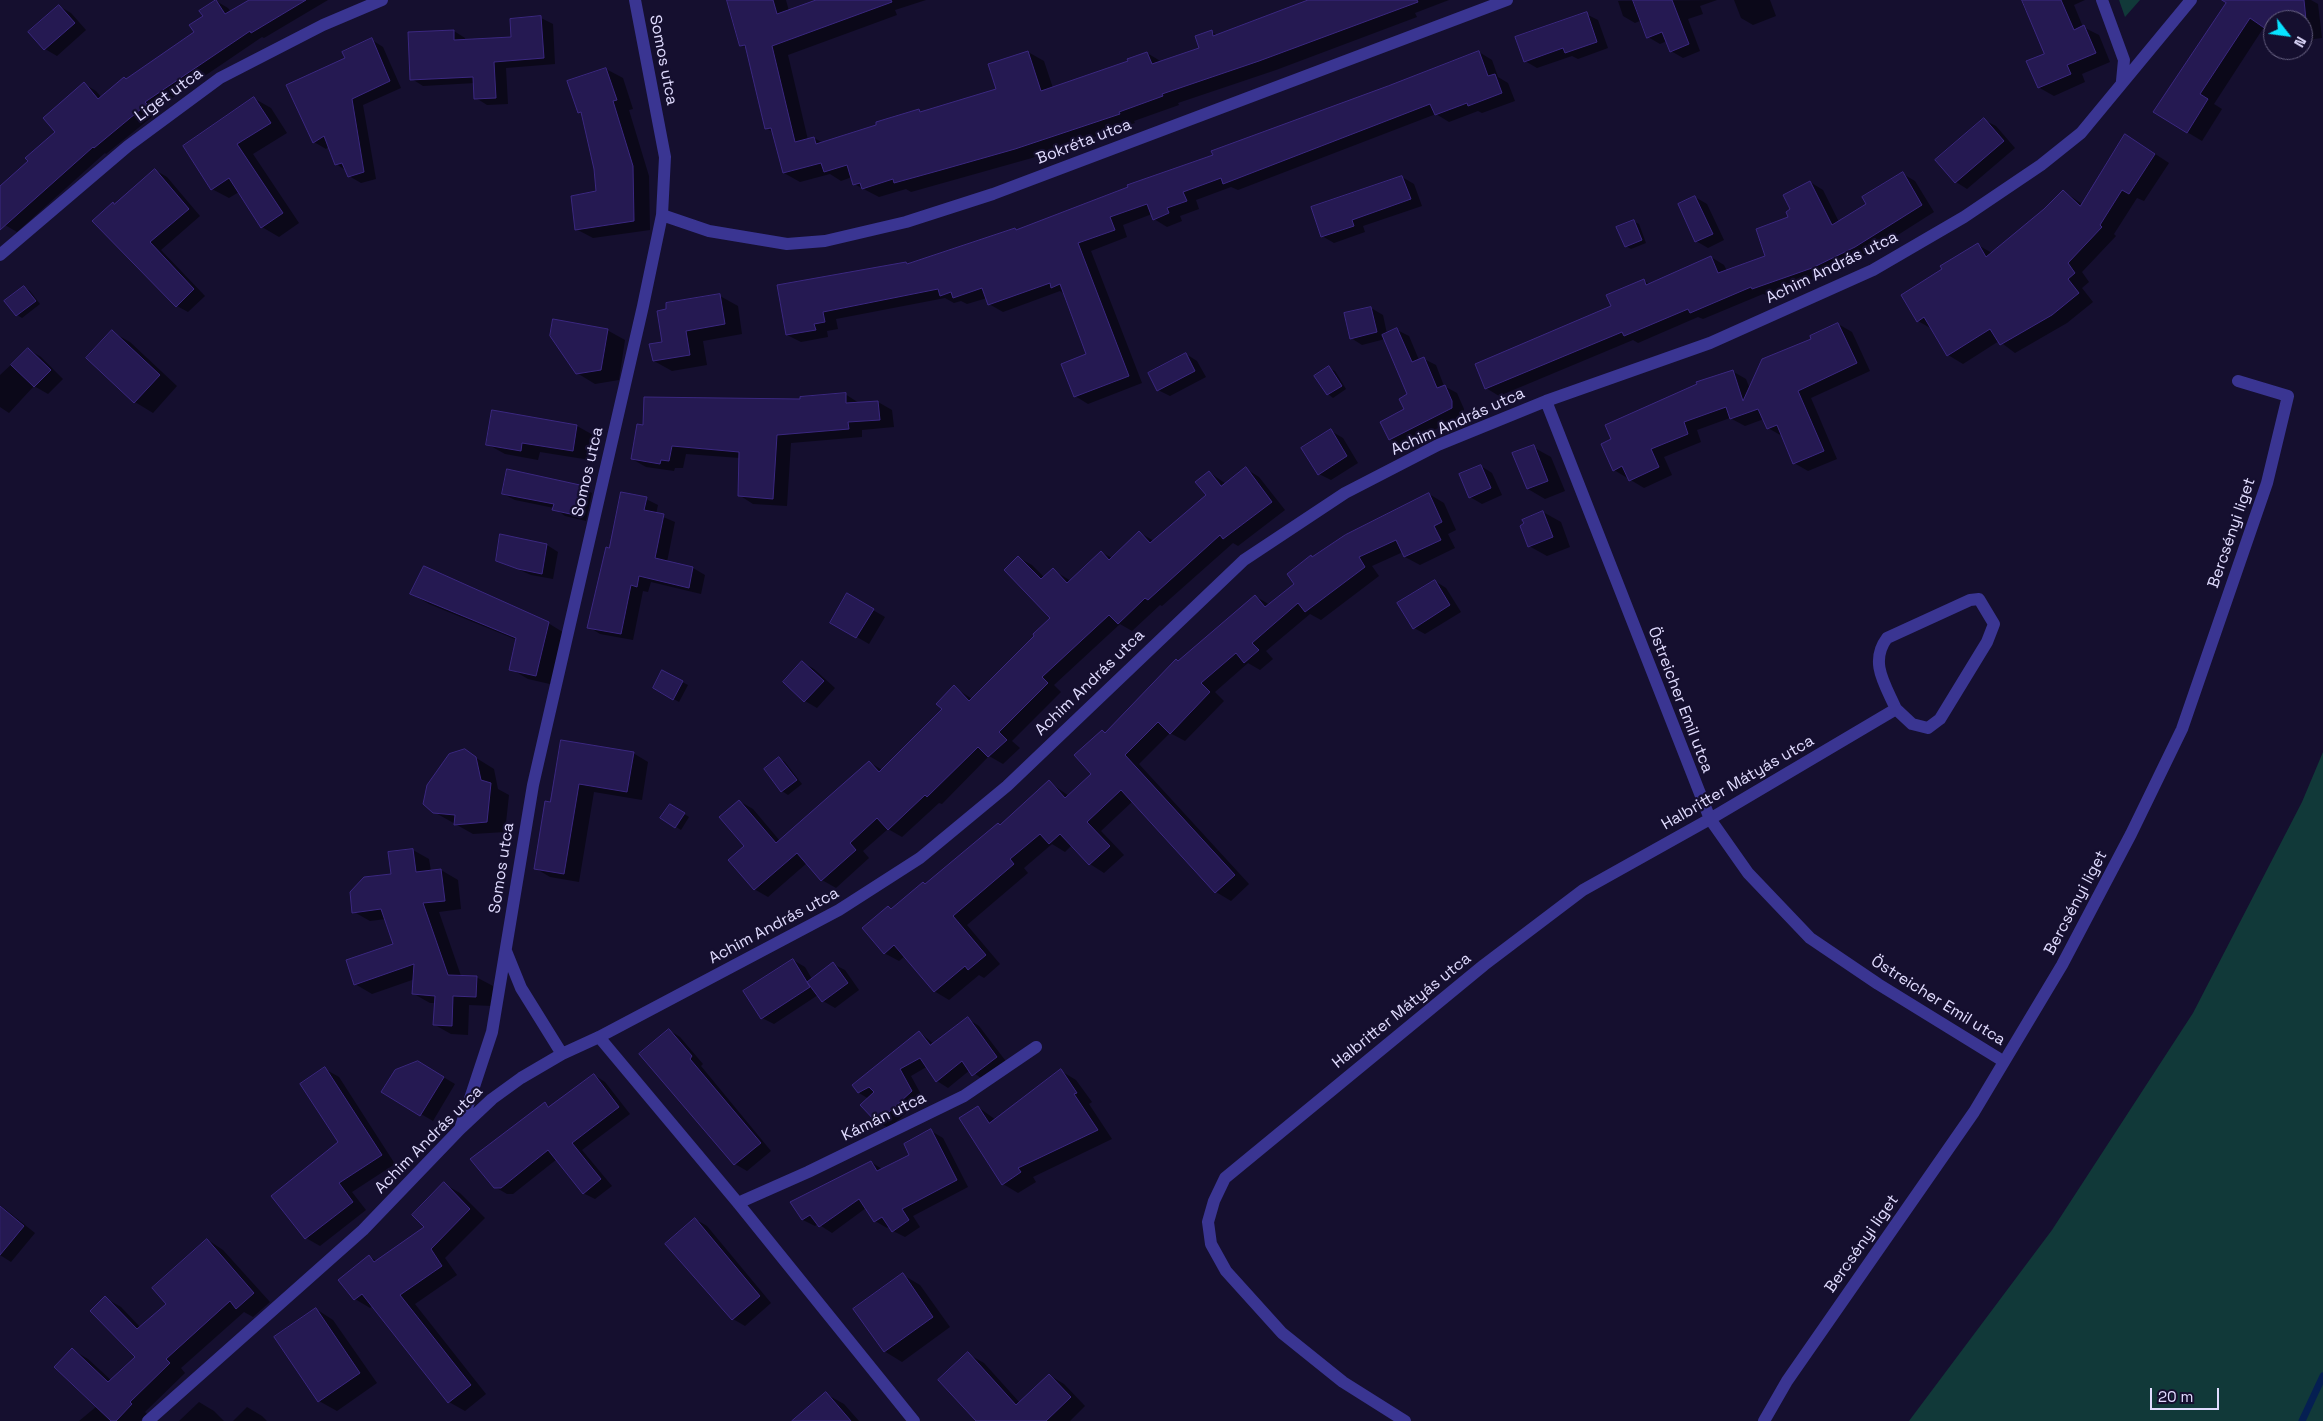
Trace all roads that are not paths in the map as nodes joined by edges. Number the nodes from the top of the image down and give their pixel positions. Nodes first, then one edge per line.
1 (382, 0) edge
2 (635, 0) edge
3 (1507, 0) edge
4 (2102, 0) edge
5 (2191, 0) edge
6 (2122, 81) junction
7 (662, 215) junction
8 (0, 255) edge
9 (2238, 381) dead end
10 (1546, 402) junction
11 (1896, 709) junction
12 (1710, 819) junction
13 (506, 950) junction
14 (599, 1037) junction
15 (1036, 1047) dead end
16 (562, 1054) junction
17 (2003, 1061) junction
18 (460, 1128) junction
19 (738, 1203) junction
20 (148, 1421) edge
21 (914, 1421) edge
22 (1405, 1421) edge
23 (1764, 1421) edge

1 - 8 street, Liget utca
2 - 7 street, Somos utca
3 - 7 street, Bokréta utca
4 - 6 street
5 - 6 street, Achim András utca
6 - 10 street, Achim András utca
7 - 13 street, Somos utca
9 - 17 street, Bercsényi liget
10 - 12 street, Östreicher Emil utca
10 - 14 street, Achim András utca
11 - 11 street
11 - 12 street, Halbritter Mátyás utca
12 - 17 street, Östreicher Emil utca
12 - 22 street, Halbritter Mátyás utca
13 - 16 street
13 - 18 street, Somos utca
14 - 16 street, Achim András utca
14 - 19 street
15 - 19 street, Kámán utca
16 - 18 street, Achim András utca
17 - 23 street, Bercsényi liget
18 - 20 street, Achim András utca
19 - 21 street

